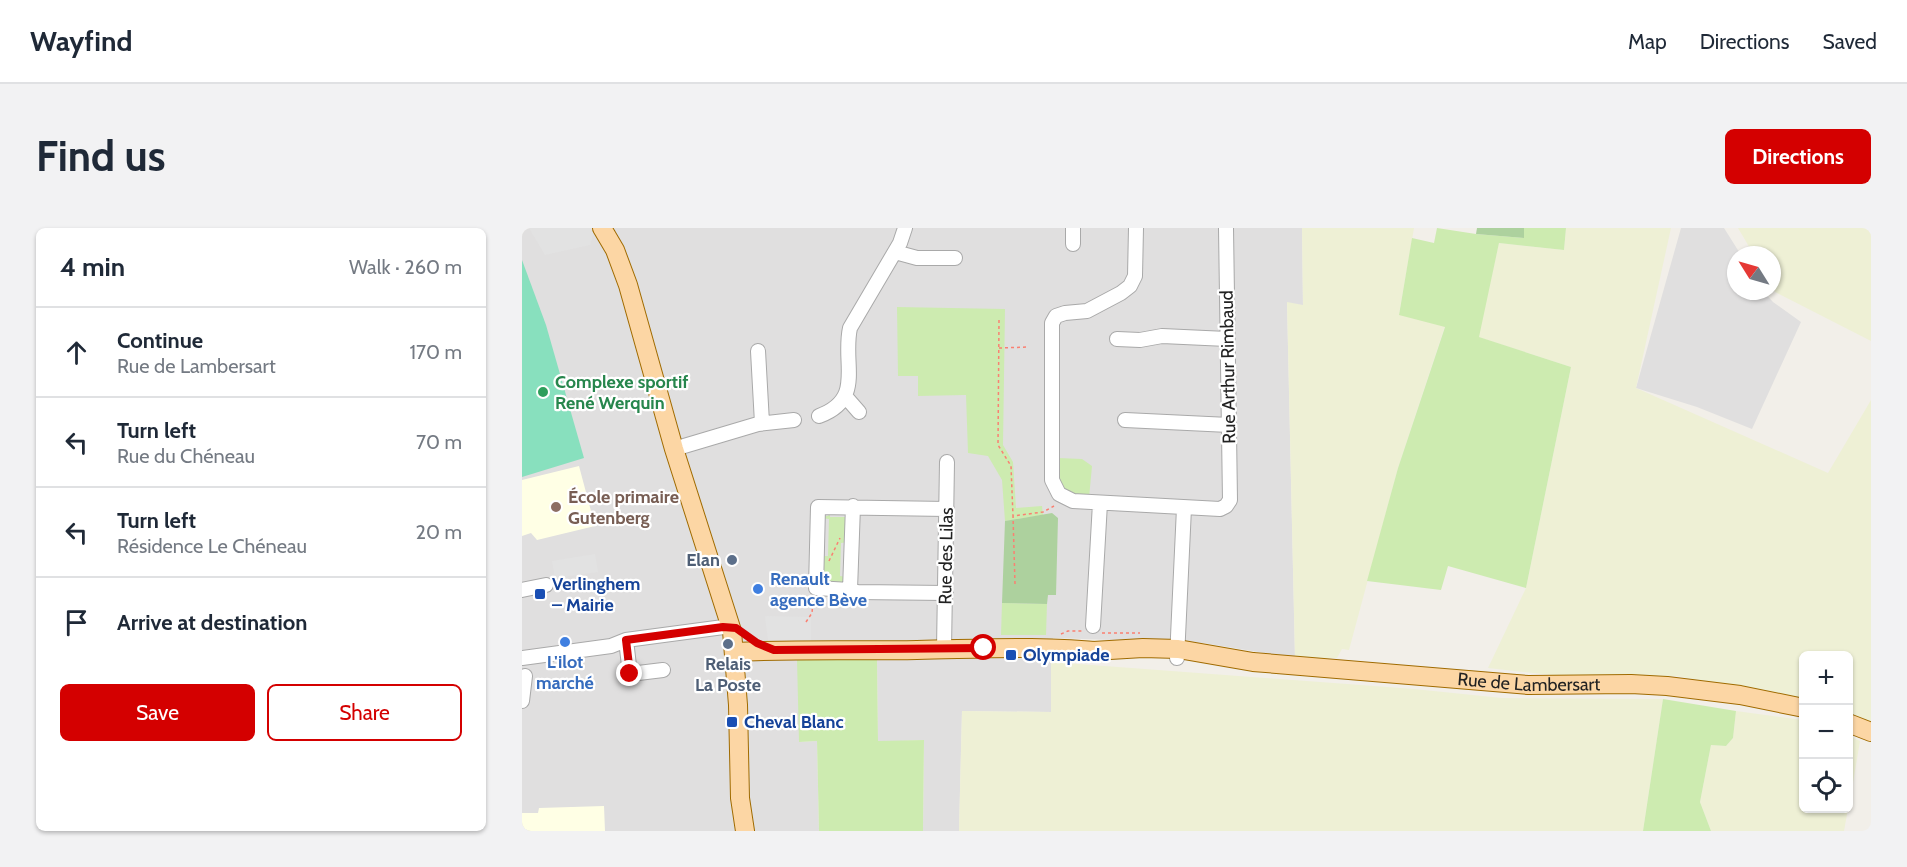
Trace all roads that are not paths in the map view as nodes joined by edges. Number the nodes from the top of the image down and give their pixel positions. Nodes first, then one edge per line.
1 (602, 228) edge
2 (905, 228) edge
3 (1073, 228) edge
4 (1136, 228) edge
5 (1226, 228) edge
6 (1074, 244) dead end
7 (895, 252) junction
8 (955, 258) dead end
9 (1117, 339) dead end
10 (1227, 339) junction
11 (758, 351) dead end
12 (845, 396) junction
13 (859, 412) dead end
14 (819, 416) dead end
15 (794, 420) dead end
16 (1125, 420) dead end
17 (762, 423) junction
18 (1229, 425) junction
19 (674, 449) junction
20 (947, 462) dead end
21 (1100, 503) junction
22 (853, 506) junction
23 (1184, 508) junction
24 (947, 509) junction
25 (546, 585) dead end
26 (522, 590) edge
27 (850, 590) junction
28 (946, 593) junction
29 (731, 626) junction
30 (1092, 635) junction
31 (626, 640) junction
32 (774, 650) junction
33 (944, 650) junction
34 (735, 652) junction
35 (1177, 653) junction
36 (522, 658) edge
37 (663, 670) dead end
38 (525, 676) dead end
39 (522, 701) edge
40 (1799, 707) edge
41 (1853, 725) edge
42 (1871, 732) edge
43 (745, 831) edge

1 - 19 main road
2 - 7 street
3 - 6 street
4 - 21 street
5 - 10 street, Rue Arthur Rimbaud
7 - 8 street
7 - 12 street
9 - 10 street
10 - 18 street, Rue Arthur Rimbaud
11 - 17 street
12 - 13 street
12 - 14 street
15 - 17 street
16 - 18 street
17 - 19 street
18 - 23 street, Rue Arthur Rimbaud
19 - 29 main road
20 - 24 street, Rue des Lilas
21 - 23 street
21 - 30 street
22 - 24 street
22 - 27 street
22 - 27 street
23 - 35 street
24 - 28 street, Rue des Lilas
25 - 26 street
27 - 28 street
28 - 33 street, Rue des Lilas
29 - 31 street
29 - 32 main road, Rue de Lambersart
29 - 34 main road
30 - 33 main road, Rue de Lambersart
30 - 35 main road, Rue de Lambersart
31 - 36 street
31 - 37 street
32 - 33 main road, Rue de Lambersart
32 - 34 main road, Rue de Lambersart
34 - 43 main road
35 - 40 main road, Rue de Lambersart
38 - 39 street
41 - 42 main road

